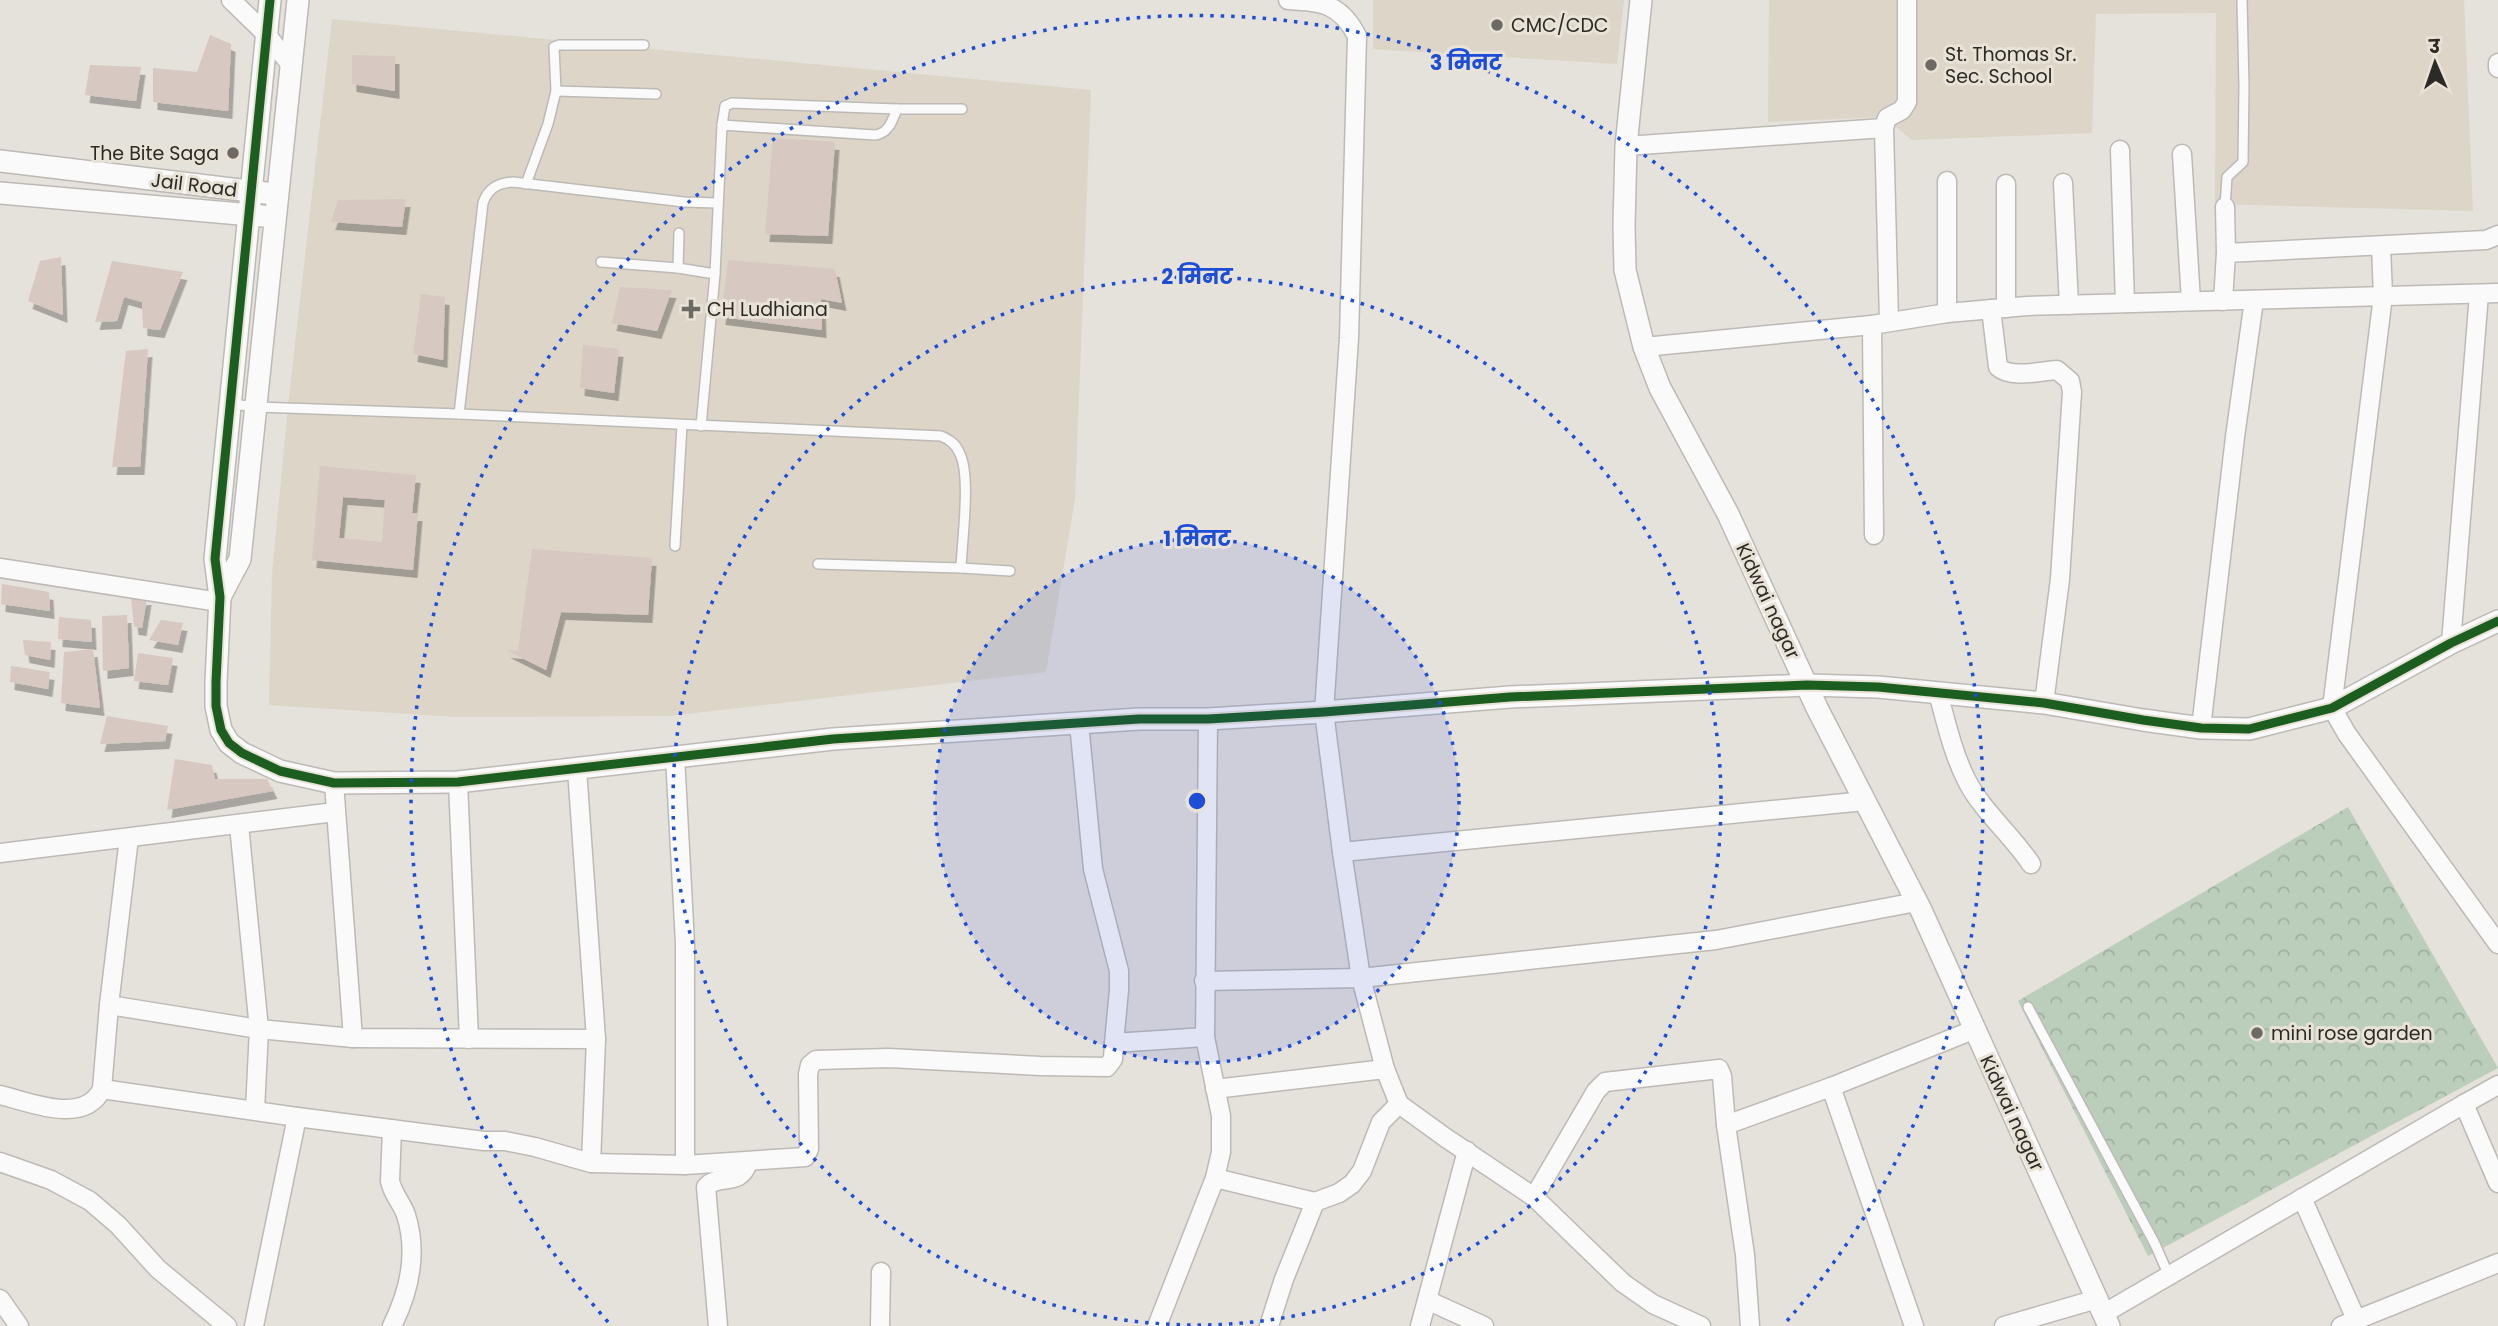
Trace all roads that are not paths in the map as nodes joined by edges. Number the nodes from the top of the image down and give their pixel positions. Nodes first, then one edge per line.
1 (231, 0) edge
2 (270, 0) edge
3 (298, 0) edge
4 (1288, 0) edge
5 (1641, 0) edge
6 (1907, 0) edge
7 (2242, 0) edge
8 (266, 34) junction
9 (644, 45) dead end
10 (290, 64) junction
11 (556, 91) junction
12 (656, 94) dead end
13 (897, 109) junction
14 (962, 109) dead end
15 (722, 125) junction
16 (1884, 128) junction
17 (1626, 146) junction
18 (2120, 150) dead end
19 (2182, 153) dead end
20 (0, 161) edge
21 (1947, 181) dead end
22 (2063, 183) dead end
23 (526, 184) junction
24 (2006, 184) dead end
25 (251, 192) junction
26 (0, 193) edge
27 (278, 194) junction
28 (718, 203) junction
29 (2225, 207) joint
30 (250, 216) junction
31 (275, 217) junction
32 (679, 233) dead end
33 (2498, 236) edge
34 (2381, 246) junction
35 (2226, 253) junction
36 (601, 262) dead end
37 (678, 268) junction
38 (715, 274) junction
39 (2498, 293) edge
40 (2479, 294) junction
41 (2382, 296) junction
42 (2254, 300) junction
43 (2223, 301) junction
44 (2191, 302) junction
45 (2125, 303) junction
46 (2069, 305) junction
47 (1998, 308) junction
48 (1947, 313) junction
49 (1881, 323) junction
50 (1644, 347) junction
51 (231, 404) junction
52 (257, 407) junction
53 (459, 414) junction
54 (682, 425) junction
55 (702, 426) junction
56 (1874, 535) dead end
57 (675, 546) dead end
58 (818, 564) dead end
59 (0, 568) edge
60 (961, 568) junction
61 (1010, 571) dead end
62 (220, 599) junction
63 (2498, 621) edge
64 (2451, 643) junction
65 (1807, 684) junction
66 (1938, 693) junction
67 (2045, 703) junction
68 (2332, 708) junction
69 (1324, 712) junction
70 (1208, 719) junction
71 (1079, 723) junction
72 (2201, 728) junction
73 (676, 756) junction
74 (577, 769) junction
75 (458, 782) junction
76 (334, 783) junction
77 (1865, 801) junction
78 (335, 812) junction
79 (239, 825) junction
80 (129, 838) junction
81 (1342, 852) junction
82 (0, 853) edge
83 (2031, 864) dead end
84 (1916, 902) junction
85 (2498, 944) edge
86 (1361, 978) junction
87 (1204, 981) junction
88 (109, 1005) junction
89 (2028, 1007) dead end
90 (259, 1029) junction
91 (1973, 1030) junction
92 (1205, 1037) junction
93 (353, 1038) junction
94 (469, 1039) junction
95 (596, 1039) junction
96 (1114, 1043) junction
97 (1385, 1069) junction
98 (2498, 1085) edge
99 (1831, 1087) junction
100 (102, 1088) junction
101 (1215, 1088) junction
102 (0, 1095) edge
103 (1399, 1104) junction
104 (2464, 1104) junction
105 (255, 1110) junction
106 (297, 1117) junction
107 (1726, 1125) junction
108 (392, 1129) junction
109 (1467, 1151) junction
110 (0, 1162) edge
111 (748, 1162) junction
112 (591, 1163) junction
113 (685, 1165) junction
114 (1215, 1178) junction
115 (2498, 1182) edge
116 (1534, 1197) junction
117 (2302, 1198) junction
118 (1315, 1202) junction
119 (2498, 1263) edge
120 (881, 1272) dead end
121 (2169, 1276) junction
122 (1429, 1301) junction
123 (2103, 1313) edge
124 (2348, 1323) edge
125 (227, 1326) edge
126 (254, 1326) edge
127 (392, 1326) edge
128 (718, 1326) edge
129 (880, 1326) edge
130 (1157, 1326) edge
131 (1269, 1326) edge
132 (1420, 1326) edge
133 (1484, 1326) edge
134 (1701, 1326) edge
135 (1750, 1326) edge
136 (1914, 1326) edge
137 (2004, 1326) edge

1 - 8 street
2 - 8 street
3 - 10 street
4 - 69 street
5 - 17 street, Kidwai nagar
6 - 16 street
7 - 29 lane
8 - 10 street
8 - 25 street
9 - 11 lane
10 - 27 street
11 - 12 lane
11 - 23 lane
13 - 14 lane
13 - 15 lane
13 - 15 lane
15 - 28 lane
16 - 17 street
16 - 49 street
17 - 50 street, Kidwai nagar
18 - 45 street
19 - 44 street
20 - 25 street, Jail Road
21 - 48 street
22 - 46 street
23 - 28 lane
23 - 53 lane
24 - 47 street
25 - 27 street, Jail Road
25 - 30 street
26 - 30 street, Jail Road
27 - 31 street
28 - 38 lane
29 - 35 street
30 - 31 street, Jail Road
30 - 51 street
31 - 52 street
32 - 37 lane
33 - 34 street
34 - 35 street
34 - 41 street
35 - 43 street
36 - 37 lane
37 - 38 lane
38 - 55 lane
39 - 40 street
40 - 41 street
40 - 64 street
41 - 42 street
41 - 68 street
42 - 43 street
42 - 72 street
43 - 44 street
44 - 45 street
45 - 46 street
46 - 47 street
47 - 48 street
47 - 67 street
48 - 49 street
49 - 50 street
49 - 56 street
50 - 65 street, Kidwai nagar
51 - 52 lane
51 - 62 street
52 - 53 lane
52 - 62 street
53 - 54 lane
54 - 55 lane
54 - 57 lane
55 - 60 lane
58 - 60 lane
59 - 62 street
60 - 61 lane
62 - 76 street
63 - 64 street
64 - 68 street
65 - 66 street
65 - 69 street
65 - 77 street, Kidwai nagar
66 - 67 street
66 - 83 street
67 - 72 street
68 - 72 street
68 - 85 street
69 - 70 street
69 - 81 street
70 - 71 street
70 - 87 street
71 - 73 street
71 - 96 street
73 - 74 street
73 - 113 street
74 - 75 street
74 - 95 street
75 - 76 street
75 - 94 street
76 - 78 street
77 - 81 street
77 - 84 street, Kidwai nagar
78 - 79 street
78 - 93 street
79 - 80 street
79 - 90 street
80 - 82 street
80 - 88 street
81 - 86 street
84 - 86 street
84 - 91 street, Kidwai nagar
86 - 87 street
86 - 97 street
87 - 92 street
88 - 90 street
88 - 100 street
89 - 121 lane
90 - 93 street
90 - 105 street
91 - 99 street
91 - 123 street, Kidwai nagar
92 - 96 street
92 - 101 street
93 - 94 street
94 - 95 street
95 - 112 street
96 - 111 street
97 - 101 street
97 - 103 street
98 - 104 street
99 - 107 street
99 - 136 street
100 - 102 street
100 - 105 street
101 - 114 street
103 - 109 street
103 - 118 street
104 - 115 street
104 - 117 street
105 - 106 street
106 - 108 street
106 - 126 street
107 - 116 street
107 - 135 street
108 - 112 street
108 - 127 street
109 - 116 street
109 - 122 street
110 - 125 street
111 - 113 street
111 - 128 street
112 - 113 street
114 - 118 street
114 - 130 street
116 - 134 street
117 - 121 street
117 - 124 street
118 - 131 street
119 - 124 street
120 - 129 street
121 - 123 street
122 - 132 street
122 - 133 street
123 - 137 street

